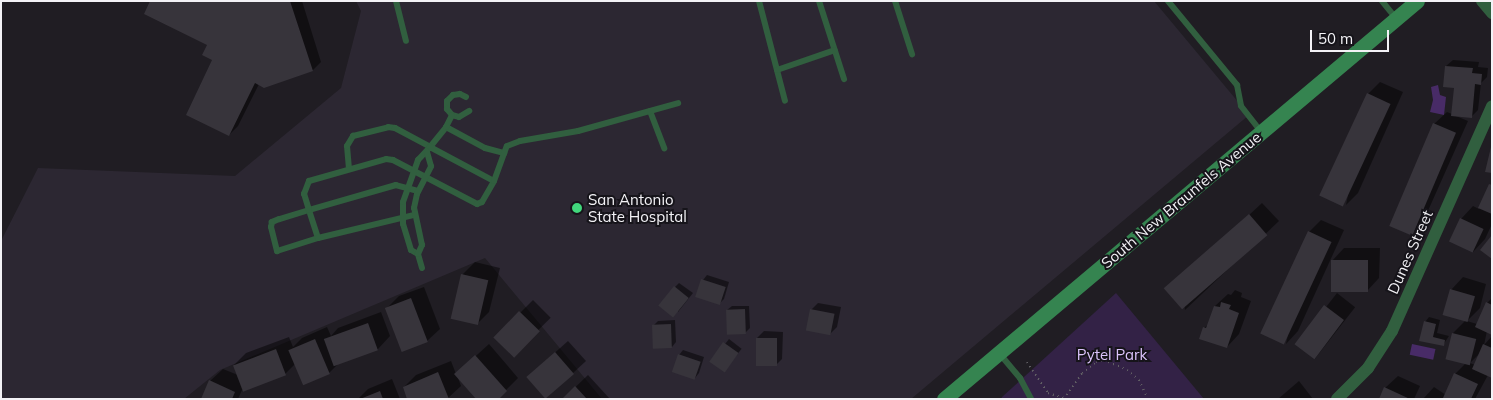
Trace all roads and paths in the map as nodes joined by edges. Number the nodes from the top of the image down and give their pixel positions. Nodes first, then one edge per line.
1 (396, 1) edge
2 (758, 1) edge
3 (820, 1) edge
4 (894, 1) edge
5 (1168, 1) edge
6 (1382, 1) edge
7 (1417, 1) edge
8 (1482, 1) edge
9 (1492, 13) edge
10 (1397, 19) junction
11 (406, 41) dead end
12 (834, 50) junction
13 (912, 54) dead end
14 (777, 70) junction
15 (844, 80) dead end
16 (466, 97) dead end
17 (785, 101) dead end
18 (678, 103) dead end
19 (1492, 106) edge
20 (469, 111) dead end
21 (650, 111) junction
22 (452, 115) junction
23 (446, 127) junction
24 (1262, 133) junction
25 (664, 148) dead end
26 (428, 150) junction
27 (504, 153) junction
28 (349, 168) junction
29 (413, 172) junction
30 (424, 178) junction
31 (494, 181) junction
32 (407, 187) junction
33 (418, 191) junction
34 (309, 210) junction
35 (414, 215) junction
36 (402, 217) junction
37 (318, 238) junction
38 (418, 254) junction
39 (422, 268) dead end
40 (999, 353) junction
41 (1027, 362) dead end
42 (944, 399) edge
43 (1031, 399) edge
44 (1064, 399) edge
45 (1148, 399) edge
46 (1337, 399) edge

1 - 11 lane
2 - 14 lane
3 - 12 lane
4 - 13 lane
5 - 24 lane
6 - 10 lane
7 - 10 main road, South New Braunfels Avenue
8 - 9 street
10 - 24 main road, South New Braunfels Avenue
12 - 14 lane
12 - 15 lane
14 - 17 lane
16 - 22 lane
18 - 21 lane
19 - 46 street, Dunes Street
20 - 22 lane
21 - 25 lane
21 - 27 lane
22 - 23 lane
23 - 26 lane
23 - 27 lane
24 - 40 main road, South New Braunfels Avenue
26 - 28 lane
26 - 29 lane
26 - 30 lane
26 - 31 lane
27 - 31 lane
28 - 29 lane
28 - 34 lane
29 - 30 lane
29 - 32 lane
30 - 31 lane
30 - 33 lane
32 - 33 lane
32 - 34 lane
32 - 36 lane
33 - 35 lane
34 - 37 lane
34 - 37 lane
35 - 36 lane
35 - 38 lane
36 - 37 lane
36 - 38 lane
38 - 39 lane
40 - 42 main road, South New Braunfels Avenue
40 - 43 lane
41 - 44 path
44 - 45 path

